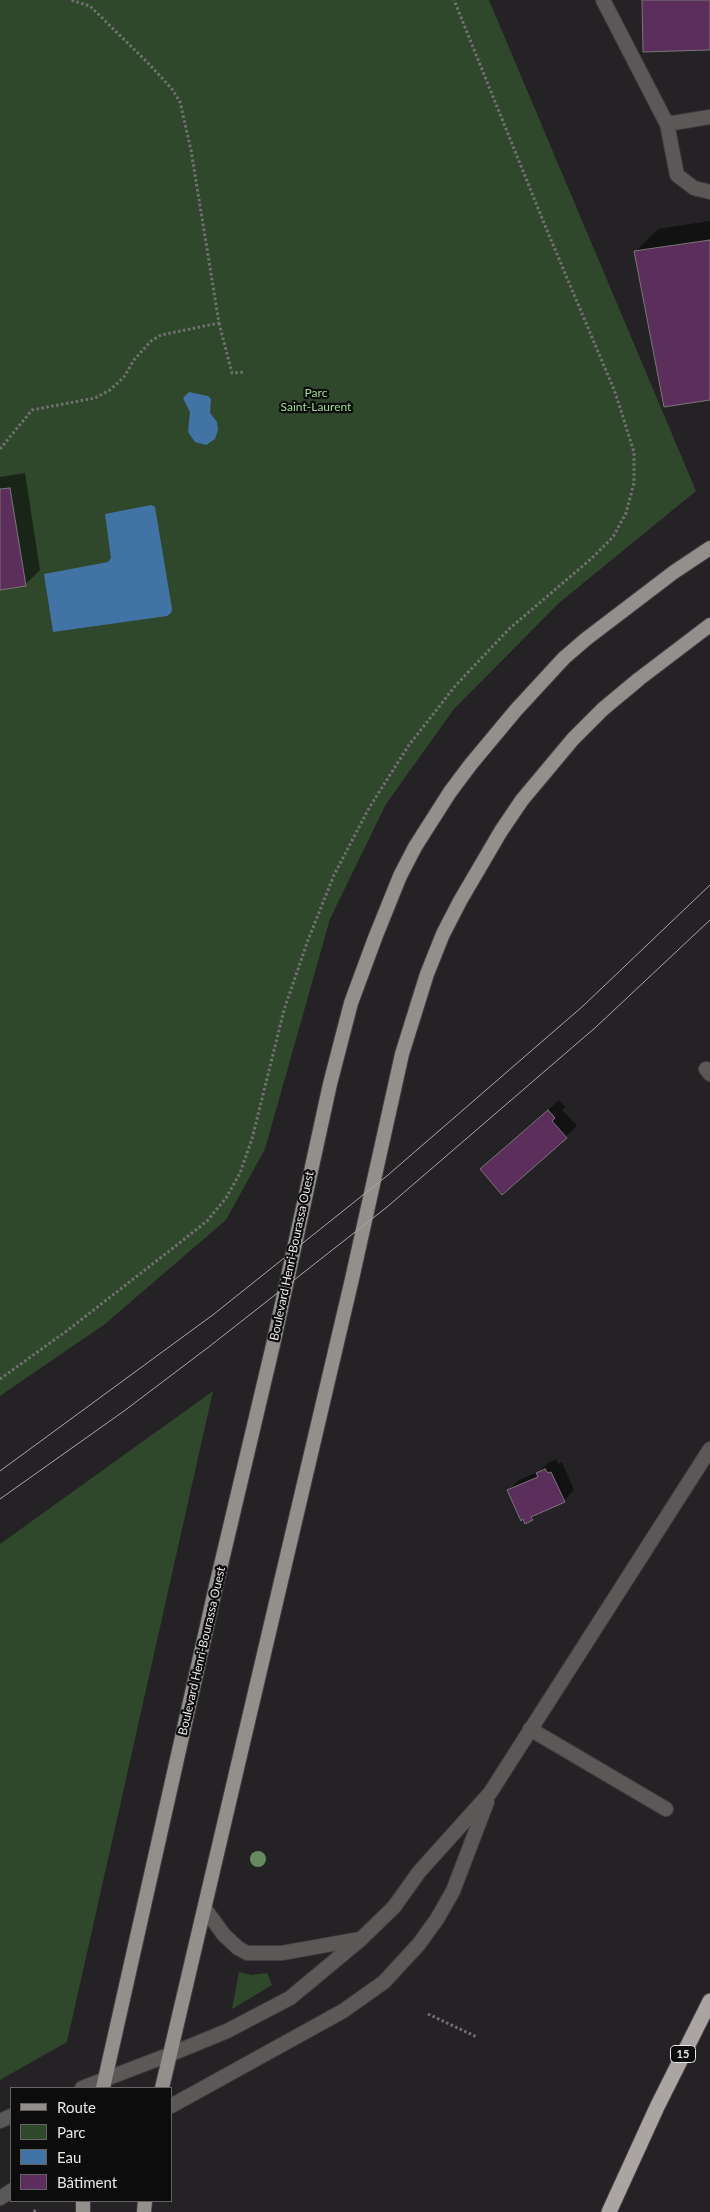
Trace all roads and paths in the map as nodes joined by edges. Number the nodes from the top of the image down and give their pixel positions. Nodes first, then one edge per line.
1 (71, 0) edge
2 (87, 0) edge
3 (454, 0) edge
4 (603, 0) edge
5 (90, 6) junction
6 (710, 117) edge
7 (667, 124) junction
8 (710, 192) edge
9 (219, 324) junction
10 (245, 372) dead end
11 (0, 449) edge
12 (710, 548) edge
13 (710, 625) edge
14 (0, 1379) edge
15 (710, 1449) edge
16 (530, 1730) junction
17 (490, 1793) junction
18 (666, 1809) dead end
19 (205, 1909) junction
20 (360, 1939) junction
21 (710, 2001) edge
22 (428, 2014) dead end
23 (477, 2037) dead end
24 (171, 2054) junction
25 (103, 2084) edge
26 (87, 2087) edge
27 (162, 2087) edge
28 (172, 2105) edge
29 (657, 2107) junction
30 (600, 2212) edge
31 (609, 2212) edge

1 - 5 path
2 - 5 path
3 - 14 path
4 - 7 street
5 - 9 path
6 - 7 street
7 - 8 street
9 - 10 path
9 - 11 path
12 - 25 main road, Boulevard Henri-Bourassa Ouest
13 - 19 main road
15 - 16 street
16 - 17 street
16 - 18 street
17 - 20 street
17 - 28 street
19 - 20 street
19 - 24 main road
20 - 24 street
21 - 29 highway, 15
22 - 23 path
24 - 25 street
24 - 27 main road
25 - 26 street
29 - 30 highway
29 - 31 highway, 15

